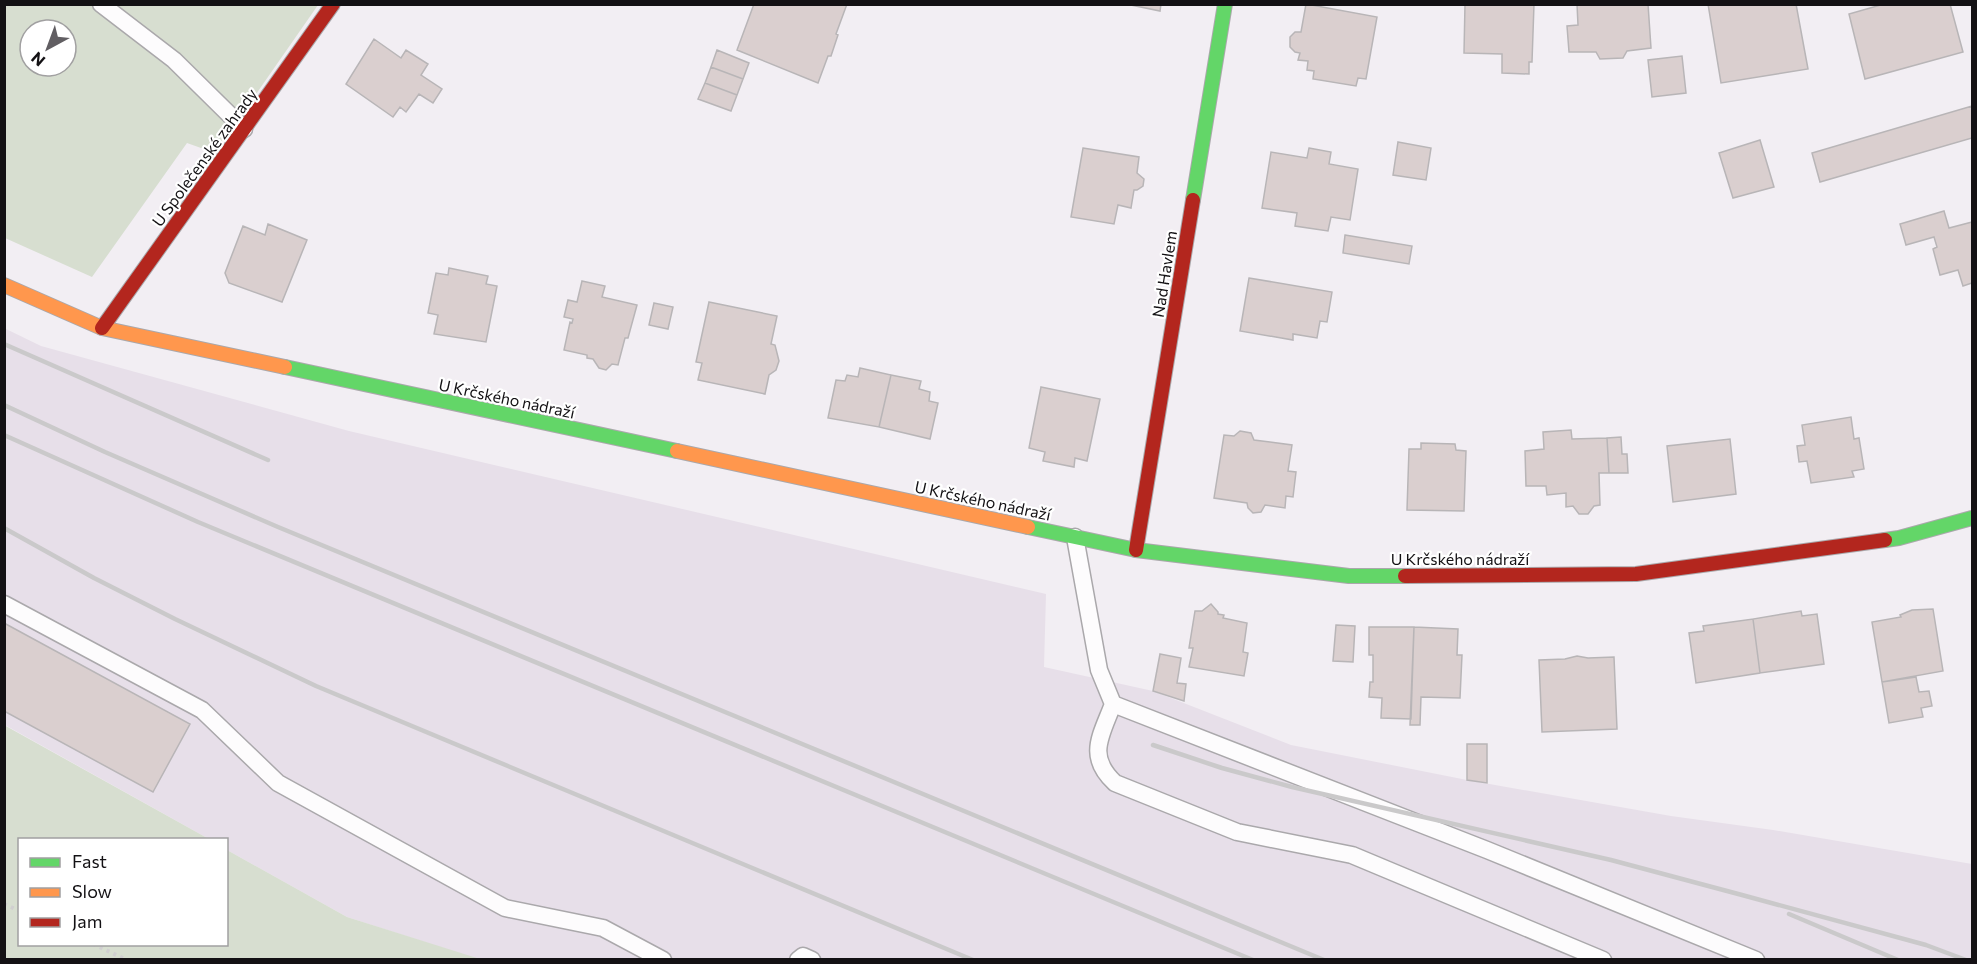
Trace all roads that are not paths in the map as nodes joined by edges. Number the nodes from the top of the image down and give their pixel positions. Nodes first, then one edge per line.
1 (101, 4) edge
2 (333, 4) edge
3 (1225, 4) edge
4 (244, 129) junction
5 (4, 285) edge
6 (102, 328) junction
7 (1972, 518) edge
8 (1075, 537) junction
9 (1136, 550) junction
10 (4, 604) edge
11 (1113, 704) junction
12 (663, 960) edge
13 (798, 960) edge
14 (812, 960) edge
15 (1603, 960) edge
16 (1756, 960) edge

1 - 4 lane
2 - 4 street, U Společenské zahrady
3 - 9 street, Nad Havlem
4 - 6 street, U Společenské zahrady
5 - 6 street, U Krčského nádraží
6 - 8 street, U Krčského nádraží
7 - 9 street, U Krčského nádraží
8 - 9 street, U Krčského nádraží
8 - 11 lane
10 - 12 lane
11 - 15 lane
11 - 16 lane
13 - 14 lane

